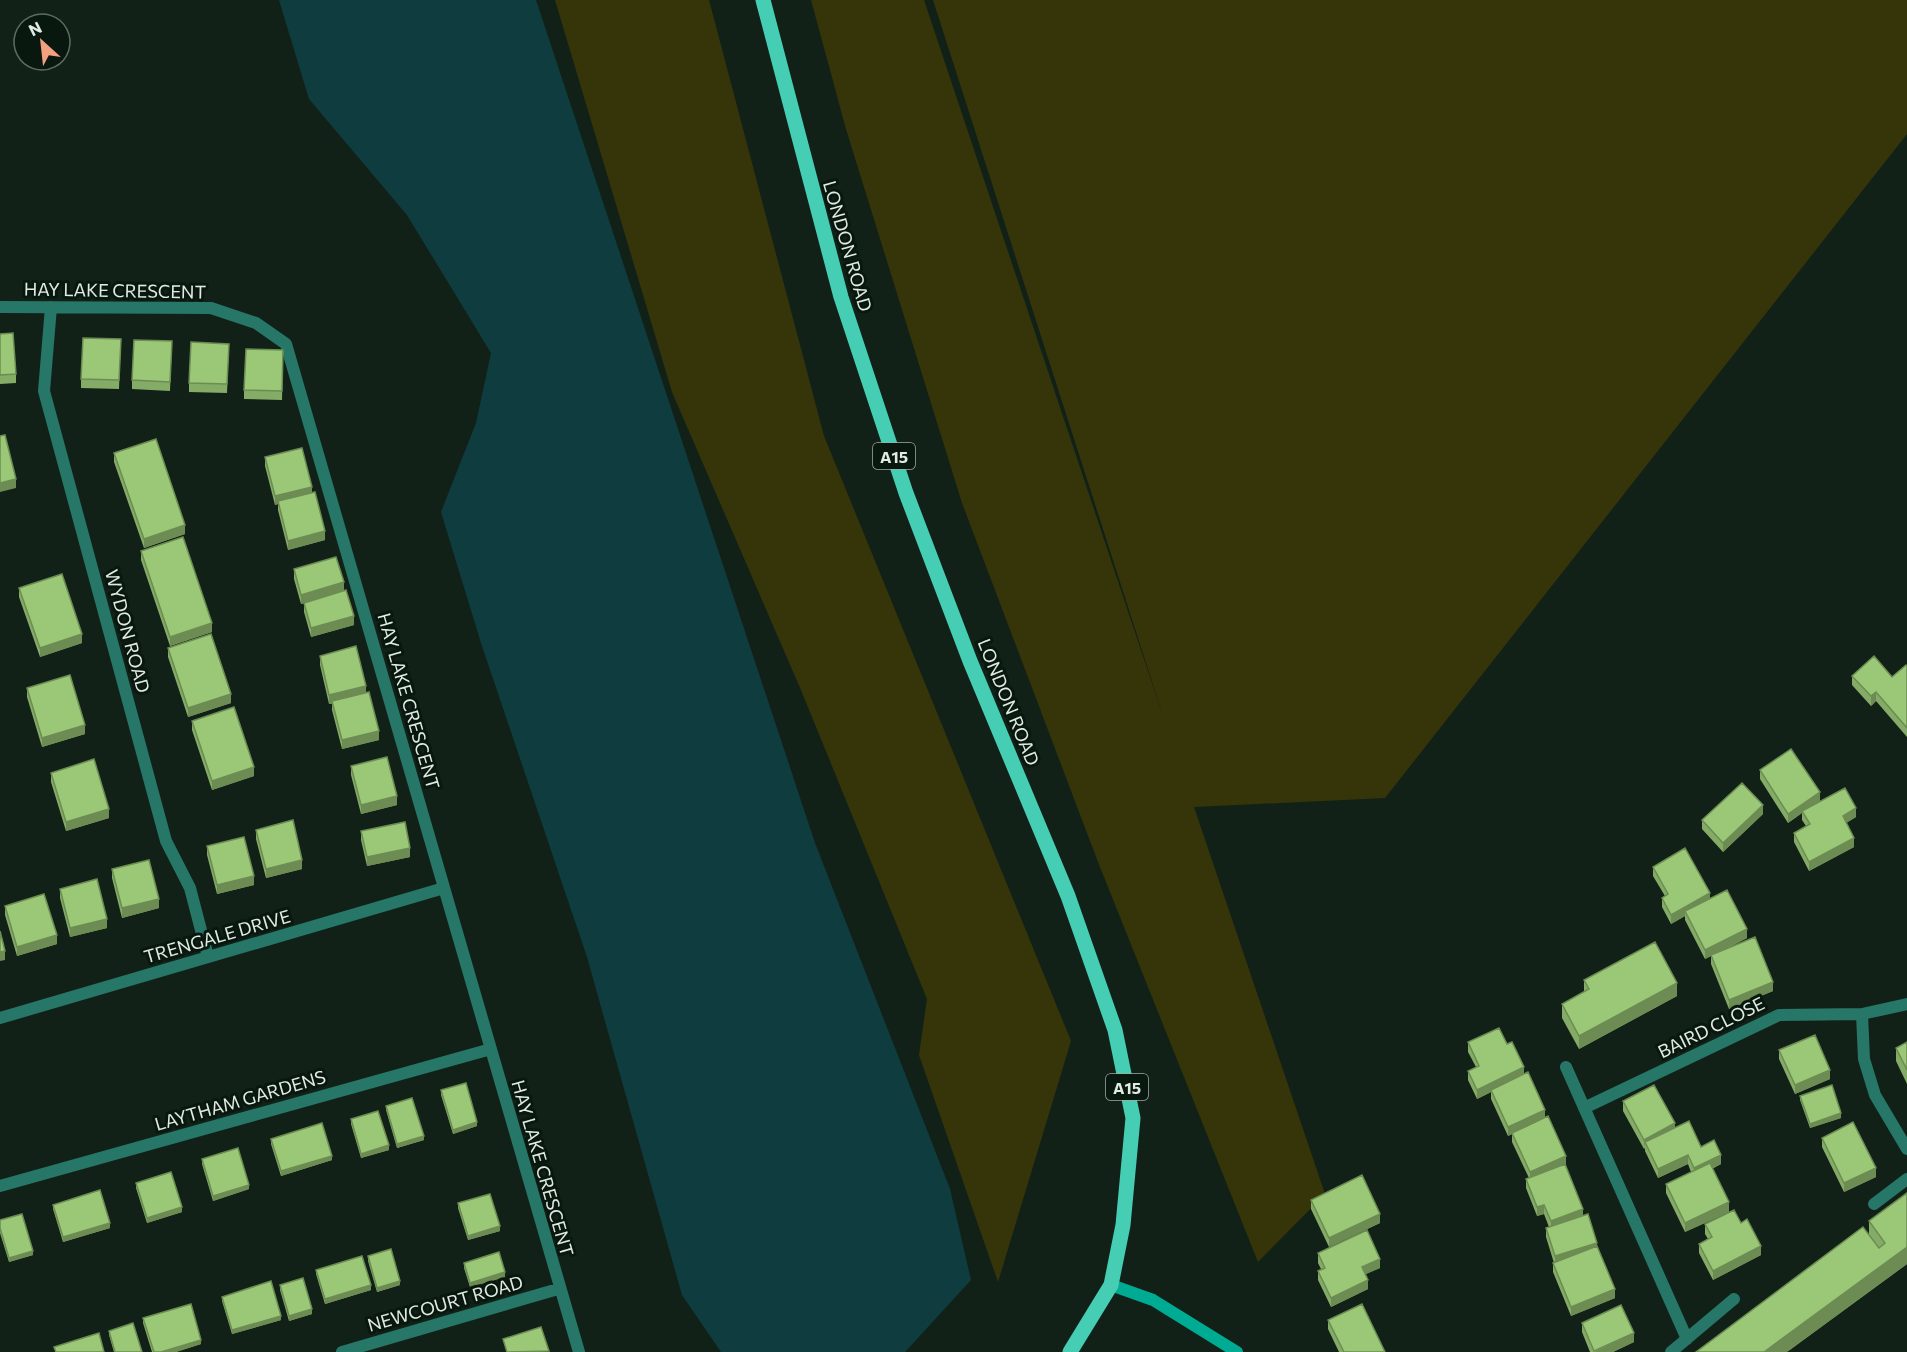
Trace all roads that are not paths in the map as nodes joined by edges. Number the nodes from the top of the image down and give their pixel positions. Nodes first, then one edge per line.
1 (763, 0) edge
2 (0, 307) edge
3 (51, 307) junction
4 (444, 888) junction
5 (208, 957) junction
6 (1907, 1004) edge
7 (1862, 1014) junction
8 (0, 1018) edge
9 (491, 1049) junction
10 (1566, 1067) dead end
11 (1584, 1108) junction
12 (1907, 1149) edge
13 (1907, 1179) edge
14 (0, 1186) edge
15 (1874, 1204) dead end
16 (1111, 1285) junction
17 (558, 1289) junction
18 (1734, 1299) dead end
19 (1687, 1339) junction
20 (342, 1352) edge
21 (579, 1352) edge
22 (1070, 1352) edge
23 (1237, 1352) edge
24 (1671, 1352) edge

1 - 16 main road, LONDON ROAD / A15
2 - 3 street, HAY LAKE CRESCENT
3 - 4 street, HAY LAKE CRESCENT
3 - 5 street, WYDON ROAD
4 - 5 street, TRENGALE DRIVE
4 - 9 street, HAY LAKE CRESCENT
5 - 8 street, TRENGALE DRIVE
6 - 7 street, BAIRD CLOSE
7 - 11 street, BAIRD CLOSE
7 - 12 street
9 - 14 street, LAYTHAM GARDENS
9 - 17 street, HAY LAKE CRESCENT
10 - 11 street
11 - 19 street
13 - 15 street
16 - 22 main road, A15
16 - 23 main road
17 - 20 street, NEWCOURT ROAD
17 - 21 street, HAY LAKE CRESCENT
18 - 19 street
19 - 24 street

